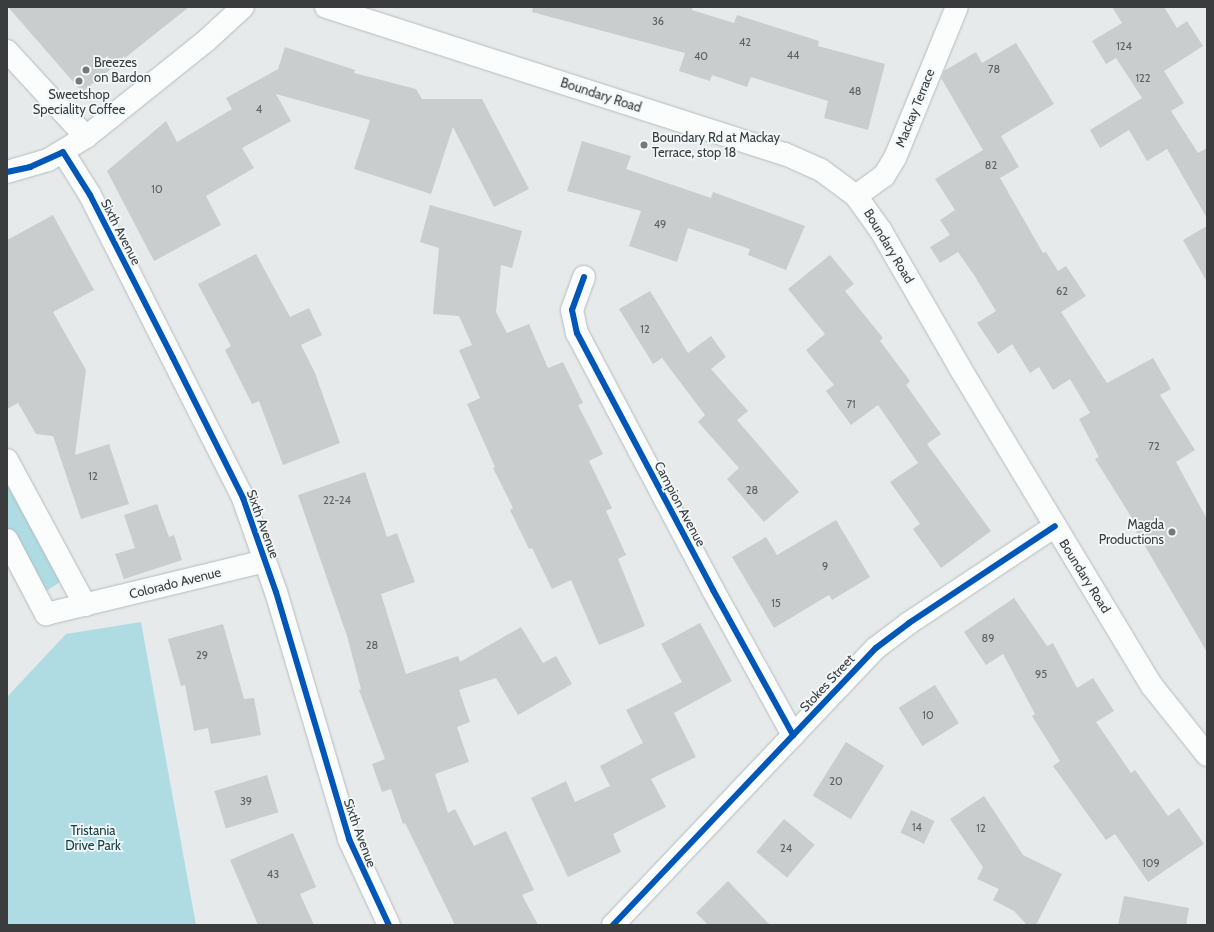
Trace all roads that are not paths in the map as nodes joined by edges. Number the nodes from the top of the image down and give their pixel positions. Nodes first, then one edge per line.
1 (243, 7) edge
2 (326, 7) edge
3 (957, 7) edge
4 (7, 51) edge
5 (86, 137) junction
6 (63, 152) junction
7 (7, 172) edge
8 (856, 196) junction
9 (584, 277) dead end
10 (7, 460) edge
11 (1055, 526) junction
12 (7, 540) edge
13 (265, 561) junction
14 (85, 605) junction
15 (793, 735) junction
16 (1207, 755) edge
17 (389, 925) edge
18 (613, 925) edge

1 - 5 street
2 - 8 street, Boundary Road
3 - 8 street, Mackay Terrace
4 - 5 street
5 - 6 street
6 - 7 street
6 - 13 street, Sixth Avenue
8 - 11 street, Boundary Road
9 - 15 street, Campion Avenue
10 - 14 street
11 - 15 street, Stokes Street
11 - 16 street, Boundary Road
12 - 14 street, Colorado Avenue
13 - 14 street, Colorado Avenue
13 - 17 street, Sixth Avenue
15 - 18 street, Stokes Street

